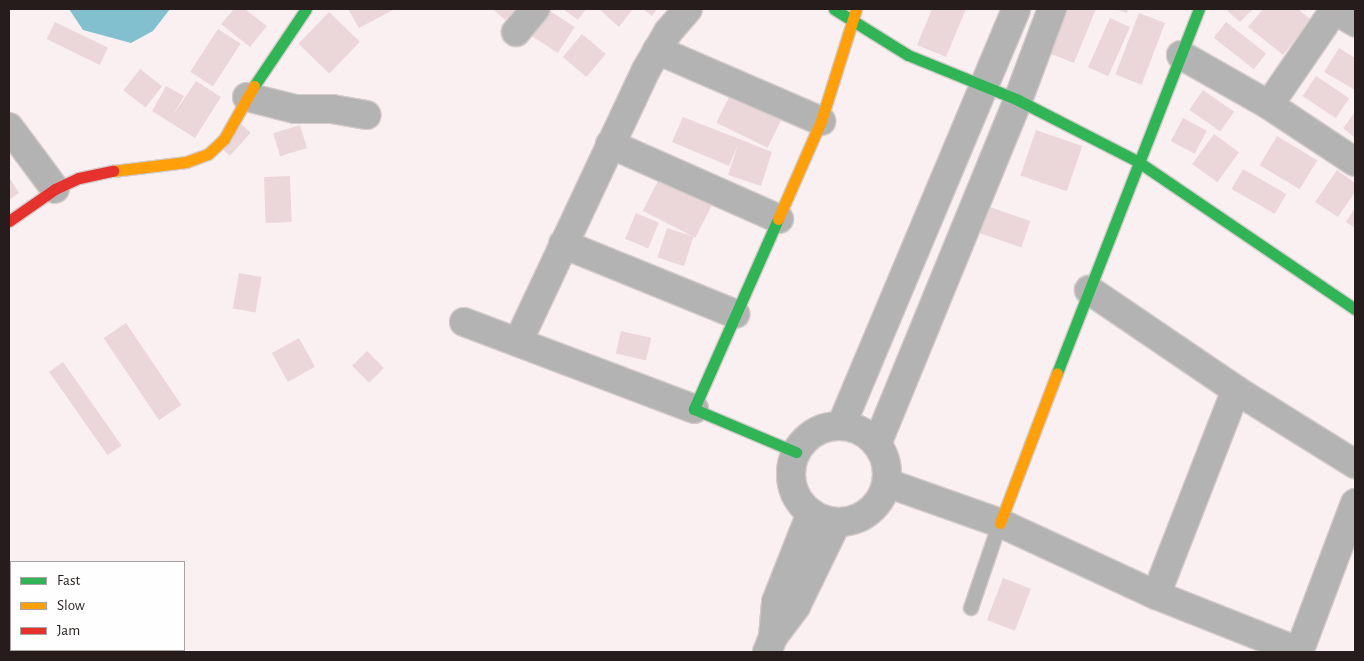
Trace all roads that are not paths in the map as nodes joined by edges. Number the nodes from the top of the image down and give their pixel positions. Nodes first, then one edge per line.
1 (306, 9) edge
2 (535, 9) edge
3 (688, 9) edge
4 (834, 9) edge
5 (1016, 9) edge
6 (1052, 9) edge
7 (1199, 9) edge
8 (1334, 9) edge
9 (854, 14) edge
10 (1355, 22) edge
11 (516, 32) dead end
12 (657, 50) junction
13 (1181, 55) junction
14 (985, 87) junction
15 (247, 97) junction
16 (1018, 100) junction
17 (1269, 105) junction
18 (366, 115) dead end
19 (821, 121) junction
20 (9, 127) edge
21 (610, 144) junction
22 (1137, 161) junction
23 (1355, 162) edge
24 (55, 189) junction
25 (780, 219) junction
26 (9, 221) edge
27 (563, 244) junction
28 (1089, 290) junction
29 (1355, 309) edge
30 (735, 314) junction
31 (464, 322) dead end
32 (518, 342) junction
33 (1236, 390) junction
34 (694, 409) junction
35 (841, 426) junction
36 (877, 444) junction
37 (796, 452) junction
38 (1355, 464) edge
39 (887, 483) junction
40 (1355, 503) edge
41 (811, 513) junction
42 (837, 522) junction
43 (1000, 523) junction
44 (1156, 595) junction
45 (971, 608) dead end
46 (770, 645) edge
47 (1299, 652) edge

1 - 15 street
2 - 11 street
3 - 12 street
4 - 9 street
5 - 14 street
6 - 16 street
7 - 13 street
8 - 10 street
8 - 17 street
9 - 14 street
9 - 19 street
12 - 19 street
12 - 21 street
13 - 17 street
13 - 22 street
14 - 16 street
14 - 35 street
15 - 18 street
15 - 24 street
16 - 22 street
16 - 36 street
17 - 23 street
19 - 25 street
20 - 24 street
21 - 25 street
21 - 27 street
22 - 28 street
22 - 29 street
24 - 26 street
25 - 30 street
27 - 30 street
27 - 32 street
28 - 33 street
28 - 43 street
30 - 34 street
31 - 32 street
32 - 34 street
33 - 38 street
33 - 44 street
34 - 37 street
35 - 36 street
35 - 37 street
36 - 39 street
37 - 41 street
39 - 42 street
39 - 43 street
40 - 47 street
41 - 42 street
41 - 46 street
42 - 46 street
43 - 44 street
43 - 45 lane
44 - 47 street

